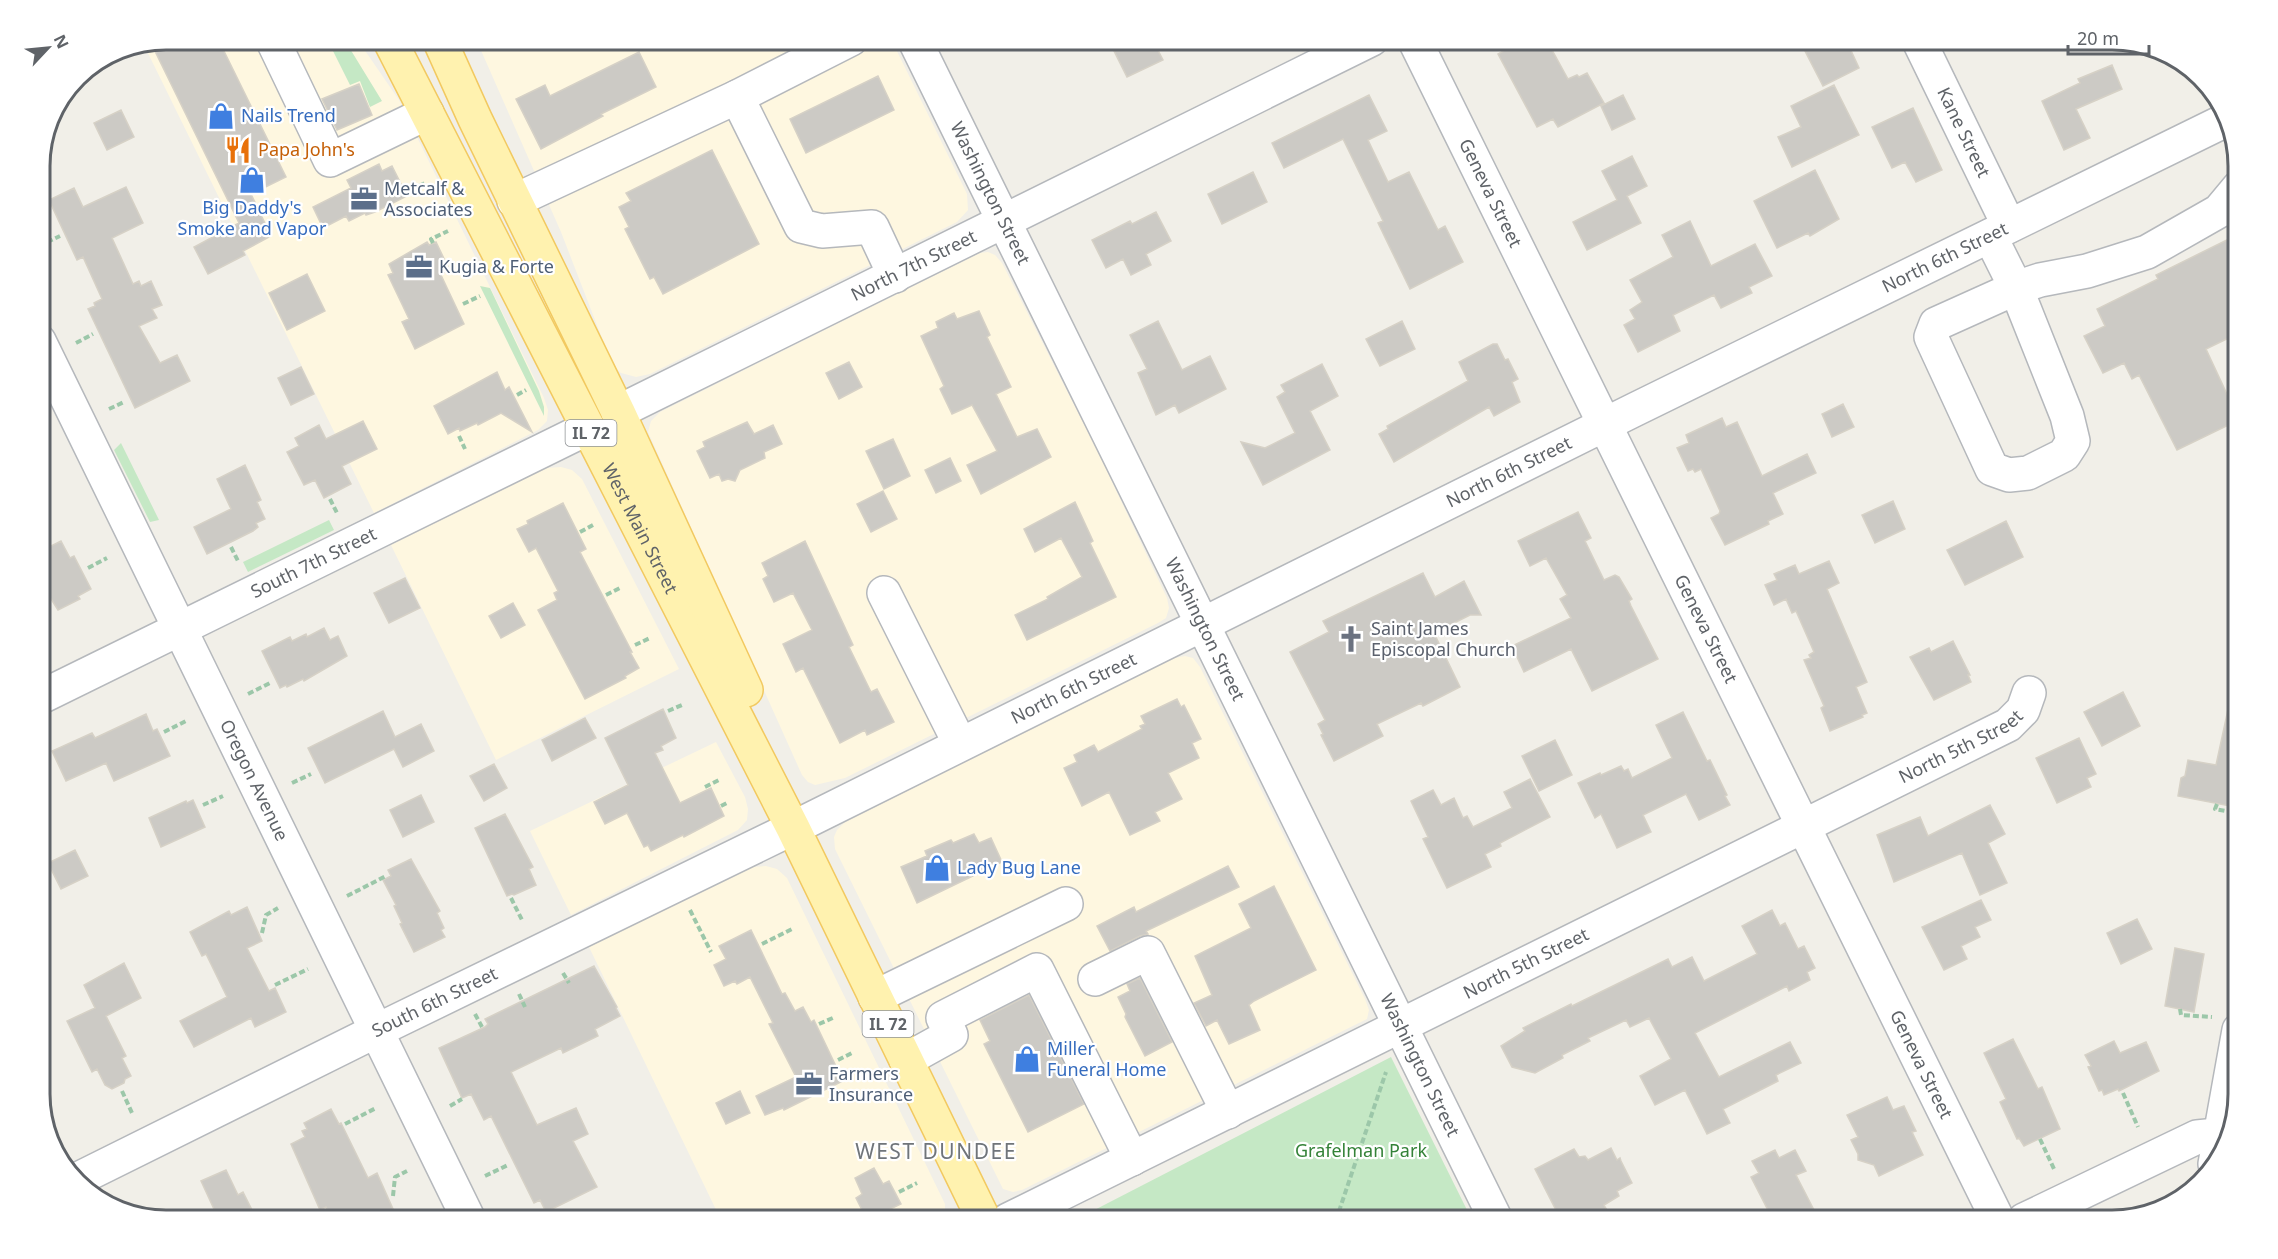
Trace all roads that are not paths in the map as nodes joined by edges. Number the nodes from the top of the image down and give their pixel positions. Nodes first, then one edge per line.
1 (277, 50) edge
2 (395, 50) edge
3 (444, 50) edge
4 (829, 50) edge
5 (919, 50) edge
6 (1350, 50) edge
7 (1419, 50) edge
8 (1923, 50) edge
9 (737, 97) junction
10 (427, 113) junction
11 (2220, 123) edge
12 (2228, 200) edge
13 (514, 201) junction
14 (1005, 222) junction
15 (1999, 231) junction
16 (895, 276) junction
17 (2016, 288) junction
18 (50, 364) edge
19 (618, 412) junction
20 (1604, 425) junction
21 (588, 428) junction
22 (884, 592) dead end
23 (1201, 624) junction
24 (179, 629) junction
25 (50, 693) edge
26 (2029, 693) dead end
27 (960, 744) junction
28 (1803, 827) junction
29 (793, 828) junction
30 (1066, 904) dead end
31 (1095, 979) dead end
32 (875, 998) junction
33 (1401, 1026) junction
34 (375, 1031) junction
35 (2228, 1035) edge
36 (906, 1060) junction
37 (1228, 1112) junction
38 (2218, 1142) edge
39 (2215, 1148) edge
40 (1132, 1159) junction
41 (83, 1176) edge
42 (463, 1210) edge
43 (979, 1210) edge
44 (1028, 1210) edge
45 (1491, 1210) edge
46 (1993, 1210) edge
47 (2045, 1210) edge

1 - 10 street
2 - 10 main road, West Main Street / IL 72
3 - 13 main road, West Main Street / IL 72
4 - 9 street
5 - 14 street, Washington Street
6 - 14 street, North 7th Street
7 - 20 street, Geneva Street
8 - 15 street, Kane Street
9 - 13 street
9 - 16 street
10 - 21 main road, West Main Street / IL 72
11 - 15 street, North 6th Street
12 - 17 street
13 - 19 main road, West Main Street / IL 72
14 - 16 street, North 7th Street
14 - 23 street, Washington Street
15 - 17 street, Kane Street
15 - 20 street, North 6th Street
16 - 19 street, North 7th Street
17 - 17 street, Kane Street
18 - 24 street, Oregon Avenue
19 - 29 main road, West Main Street / IL 72
20 - 23 street, North 6th Street
20 - 28 street, Geneva Street
21 - 24 street, South 7th Street
21 - 29 main road, West Main Street / IL 72
22 - 27 street
23 - 27 street, North 6th Street
23 - 33 street, Washington Street
24 - 25 street, South 7th Street
24 - 34 street, Oregon Avenue
26 - 28 street, North 5th Street
27 - 29 street, North 6th Street
28 - 33 street, North 5th Street
28 - 46 street, Geneva Street
29 - 32 main road, West Main Street / IL 72
29 - 34 street, South 6th Street
30 - 32 street
31 - 37 street
32 - 36 main road, West Main Street / IL 72
33 - 37 street, North 5th Street
33 - 45 street, Washington Street
34 - 41 street, South 6th Street
34 - 42 street, Oregon Avenue
35 - 38 street
36 - 40 street
36 - 43 main road, West Main Street / IL 72
37 - 40 street, North 5th Street
39 - 47 street
40 - 44 street, North 5th Street

